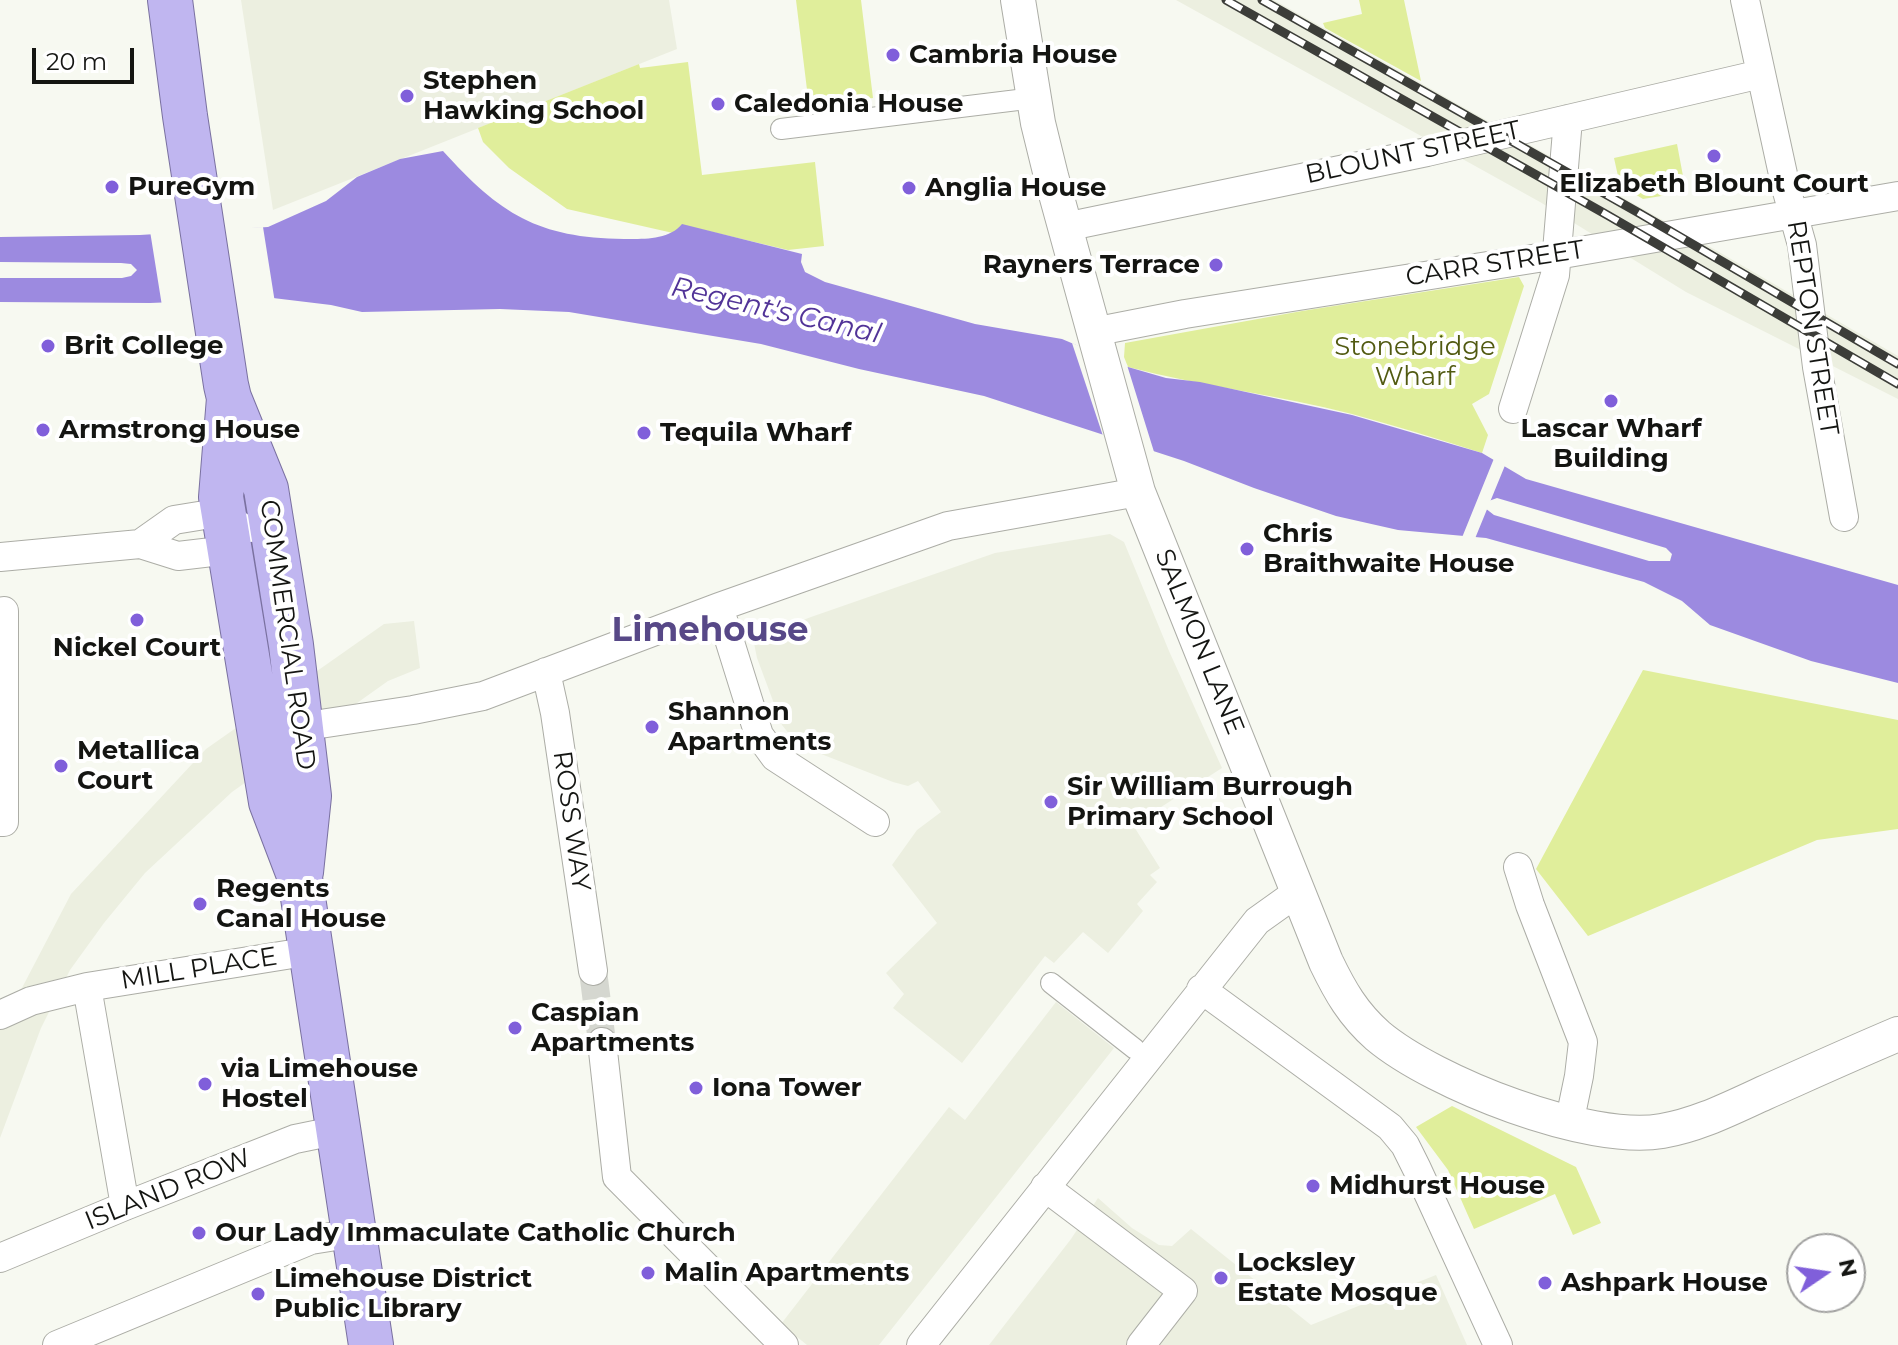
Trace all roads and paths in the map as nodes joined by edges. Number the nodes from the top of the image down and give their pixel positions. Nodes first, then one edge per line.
1 (170, 0) edge
2 (1018, 0) edge
3 (1745, 0) edge
4 (1761, 74) junction
5 (1034, 98) junction
6 (1568, 119) junction
7 (781, 129) dead end
8 (1898, 196) edge
9 (1794, 215) junction
10 (1065, 227) junction
11 (1557, 255) junction
12 (1096, 343) junction
13 (229, 398) junction
14 (1513, 409) dead end
15 (1138, 492) junction
16 (1844, 517) dead end
17 (272, 525) junction
18 (226, 531) junction
19 (140, 544) junction
20 (0, 557) edge
21 (719, 607) junction
22 (4, 611) dead end
23 (546, 672) junction
24 (280, 730) junction
25 (0, 822) edge
26 (875, 822) dead end
27 (1518, 867) dead end
28 (1299, 891) junction
29 (311, 951) junction
30 (593, 971) tunnel mouth
31 (1051, 983) dead end
32 (87, 987) junction
33 (1201, 989) junction
34 (0, 1015) edge
35 (1898, 1034) edge
36 (602, 1042) tunnel mouth
37 (1135, 1049) dead end
38 (1569, 1124) junction
39 (339, 1130) junction
40 (1045, 1187) junction
41 (125, 1206) junction
42 (355, 1233) junction
43 (0, 1258) edge
44 (57, 1345) edge
45 (371, 1345) edge
46 (784, 1345) edge
47 (921, 1345) edge
48 (1141, 1345) edge
49 (1498, 1345) edge

1 - 13 highway, COMMERCIAL ROAD
2 - 5 street, SALMON LANE
3 - 4 street, REPTON STREET
4 - 6 street, BLOUNT STREET
4 - 9 street, REPTON STREET
5 - 7 street
5 - 10 street, SALMON LANE
6 - 10 street, BLOUNT STREET
6 - 11 street
8 - 9 street, CARR STREET
9 - 11 street, CARR STREET
9 - 16 street, REPTON STREET
10 - 12 street, SALMON LANE
11 - 12 street, CARR STREET
11 - 14 street
12 - 15 street, SALMON LANE
13 - 17 highway, COMMERCIAL ROAD
13 - 18 highway, COMMERCIAL ROAD
15 - 21 street
15 - 28 street, SALMON LANE
17 - 18 street
17 - 24 highway, COMMERCIAL ROAD
18 - 19 street
18 - 19 street
18 - 24 highway, COMMERCIAL ROAD
19 - 20 street
21 - 23 street
21 - 26 street
22 - 25 street
23 - 24 street
23 - 30 street, ROSS WAY
24 - 29 highway, COMMERCIAL ROAD
27 - 38 street
28 - 33 street
28 - 38 street, SALMON LANE
29 - 32 street, MILL PLACE
29 - 39 highway, COMMERCIAL ROAD
31 - 37 street
32 - 34 street, MILL PLACE
32 - 41 street, MILL PLACE
33 - 40 street
33 - 49 street
35 - 38 street, SALMON LANE
36 - 46 street
39 - 41 street, ISLAND ROW
39 - 42 highway, COMMERCIAL ROAD
40 - 47 street
40 - 48 street
41 - 43 street, ISLAND ROW
42 - 44 street
42 - 45 highway, COMMERCIAL ROAD

